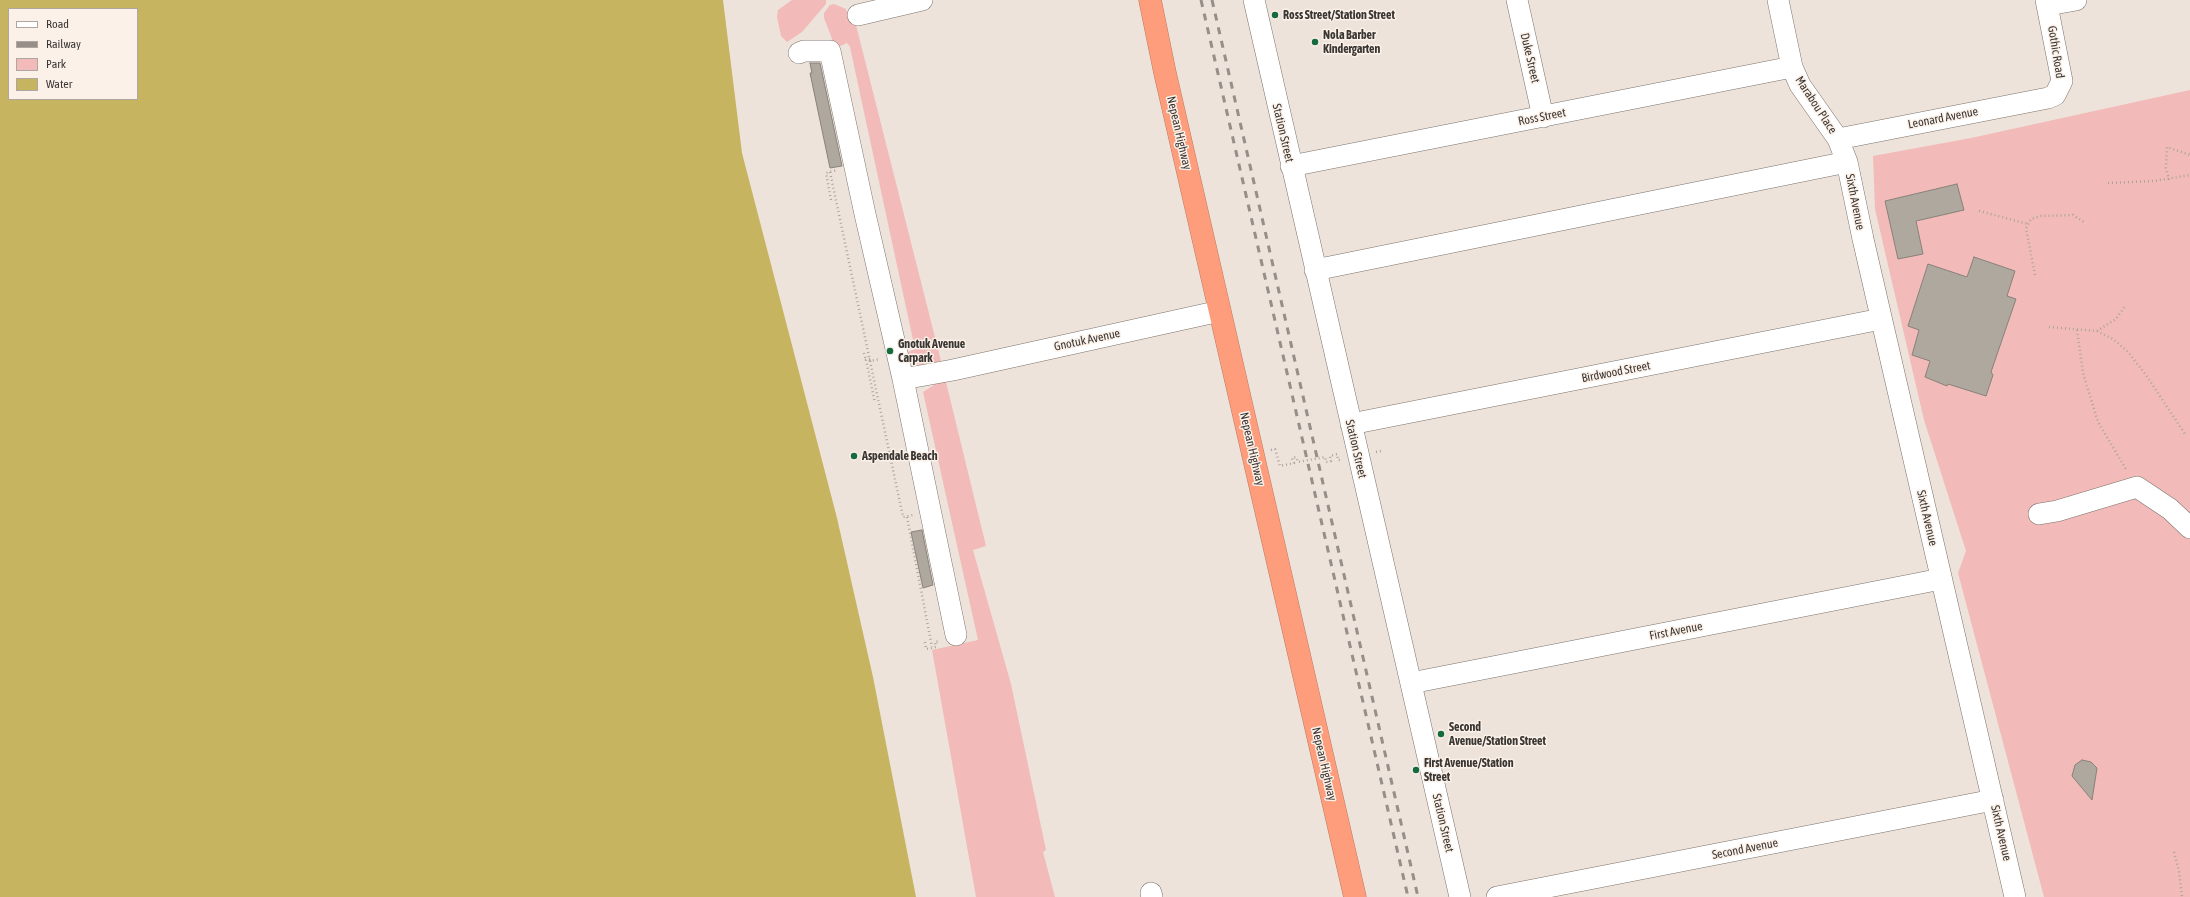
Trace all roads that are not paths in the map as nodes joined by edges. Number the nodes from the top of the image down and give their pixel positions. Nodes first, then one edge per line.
1 (922, 0) edge
2 (1150, 0) edge
3 (1254, 0) edge
4 (1517, 0) edge
5 (1778, 0) edge
6 (2076, 0) edge
7 (2047, 3) edge
8 (858, 15) dead end
9 (799, 53) dead end
10 (1792, 67) junction
11 (2048, 98) joint
12 (1543, 117) junction
13 (1838, 139) junction
14 (1847, 162) junction
15 (1291, 166) junction
16 (1315, 270) junction
17 (1220, 311) junction
18 (1881, 319) junction
19 (903, 379) junction
20 (1351, 424) junction
21 (2039, 514) dead end
22 (2190, 528) edge
23 (1941, 579) junction
24 (956, 635) dead end
25 (1411, 683) junction
26 (1993, 800) junction
27 (1355, 897) edge
28 (1460, 897) edge
29 (1497, 897) edge
30 (2015, 897) edge

1 - 8 street
2 - 17 highway, Nepean Highway
3 - 15 street, Station Street
4 - 12 street, Duke Street
5 - 10 street, Marabou Place
6 - 7 street
7 - 11 street, Gothic Road
9 - 19 street
10 - 12 street, Ross Street
10 - 13 street, Marabou Place
11 - 13 street, Leonard Avenue
12 - 15 street, Ross Street
13 - 14 street, Sixth Avenue
14 - 16 street
14 - 18 street, Sixth Avenue
15 - 16 street, Station Street
16 - 20 street, Station Street
17 - 19 street, Gnotuk Avenue
17 - 27 highway, Nepean Highway
18 - 20 street, Birdwood Street
18 - 23 street, Sixth Avenue
19 - 24 street
20 - 25 street, Station Street
21 - 22 street
23 - 25 street, First Avenue
23 - 26 street, Sixth Avenue
25 - 28 street, Station Street
26 - 29 street, Second Avenue
26 - 30 street, Sixth Avenue

